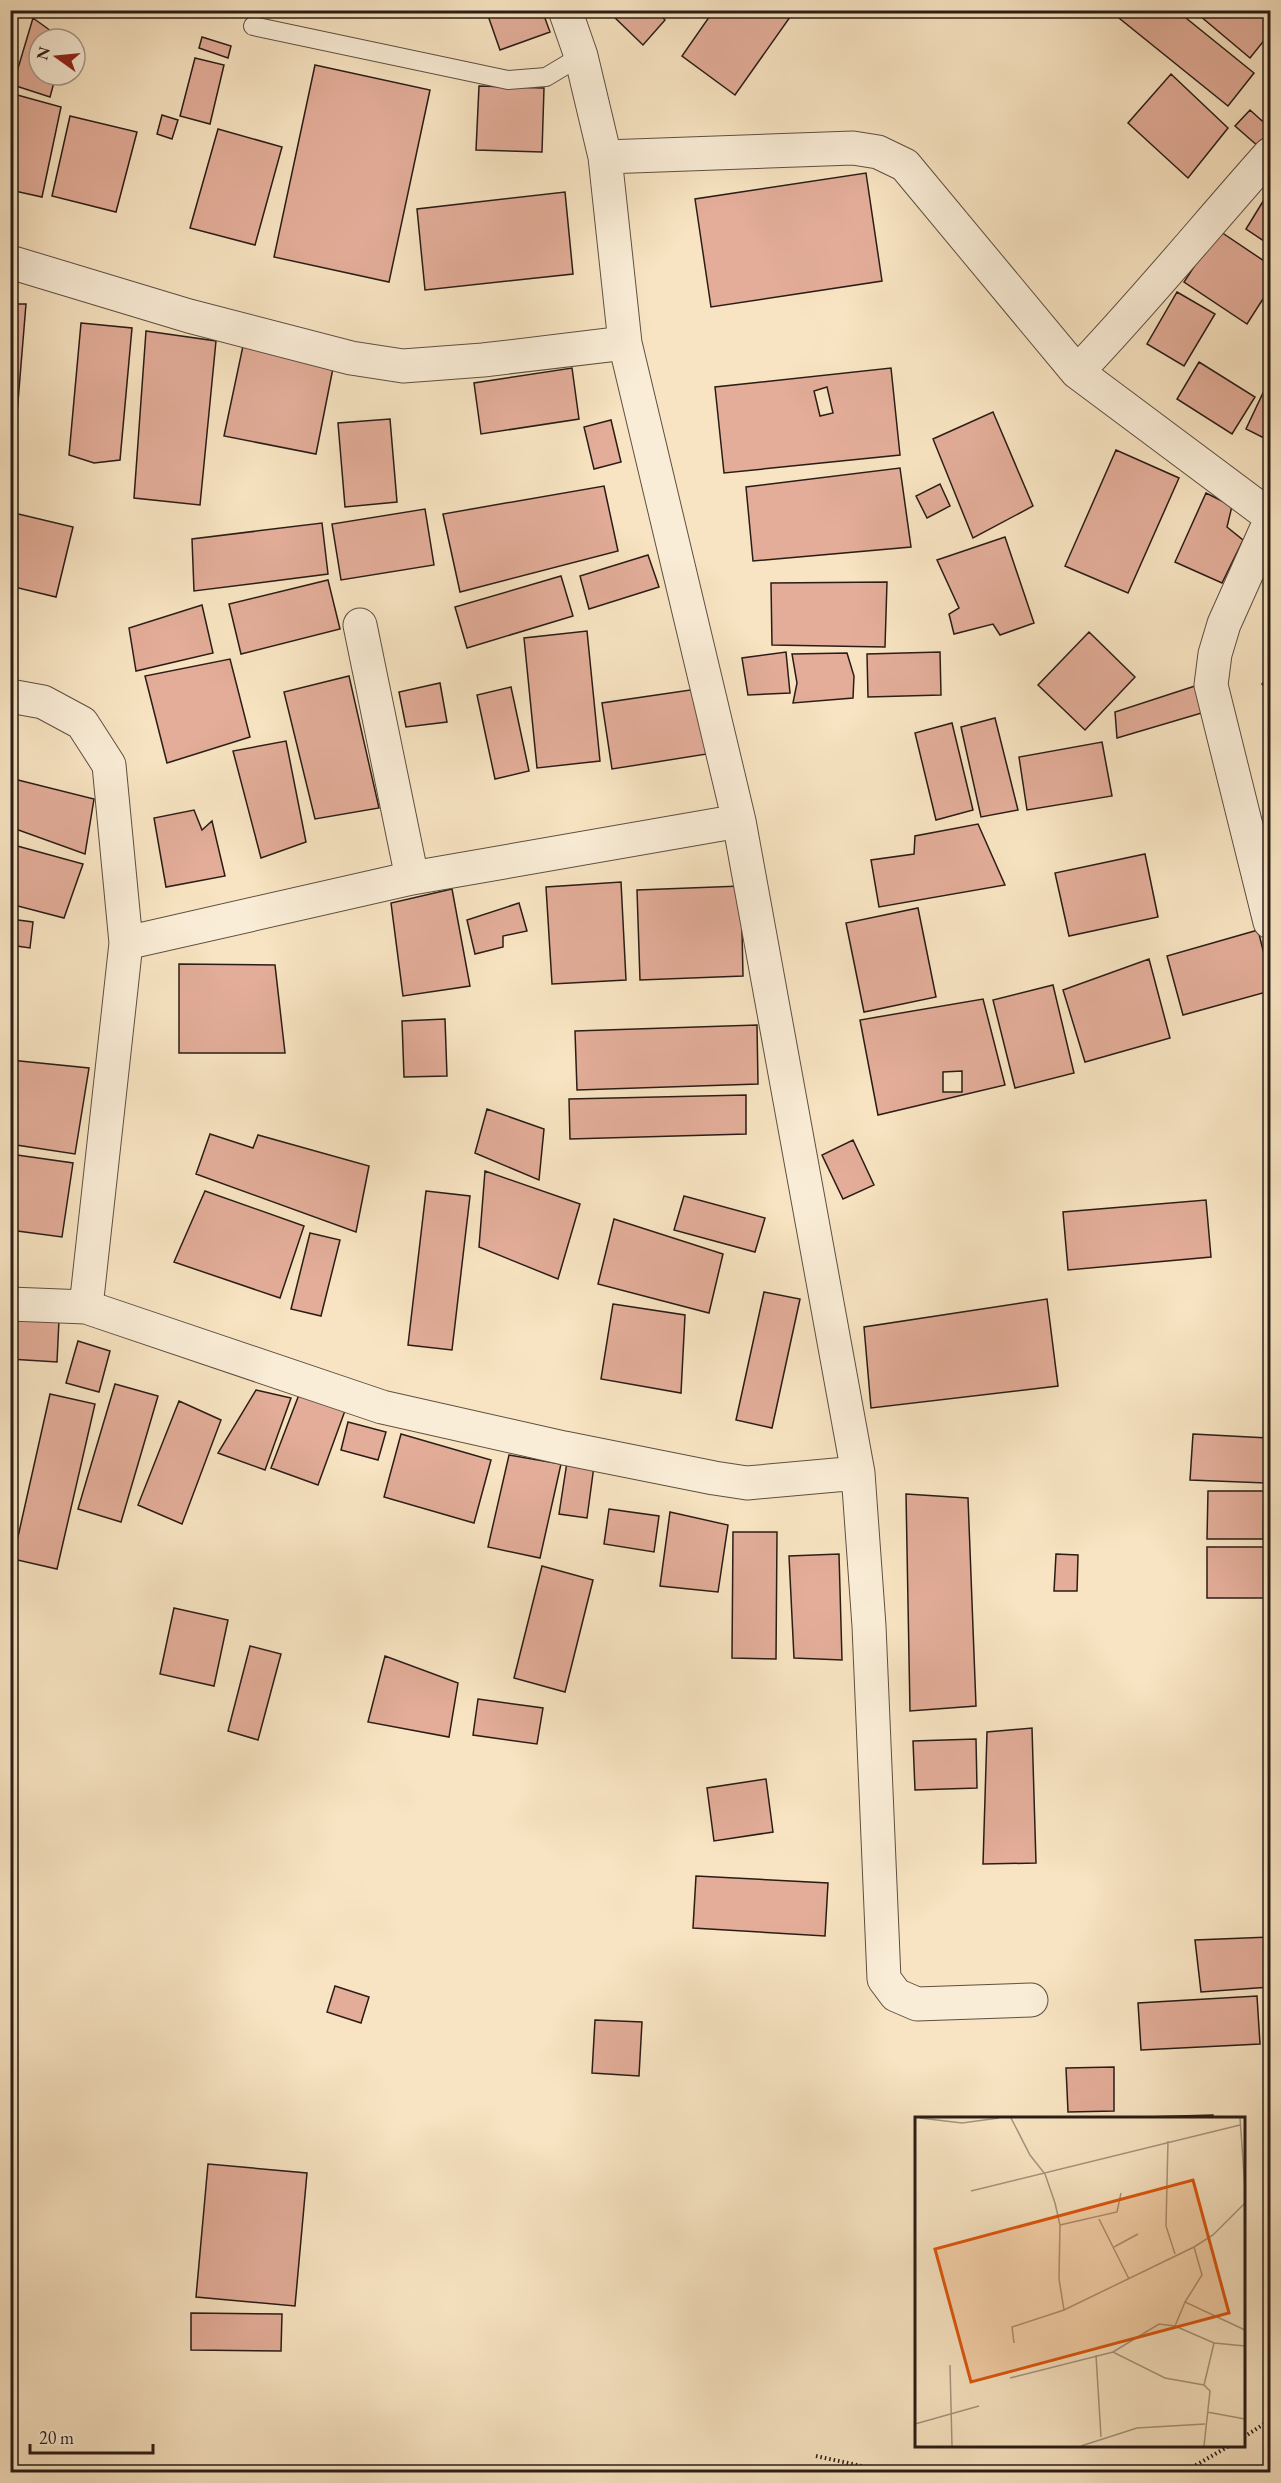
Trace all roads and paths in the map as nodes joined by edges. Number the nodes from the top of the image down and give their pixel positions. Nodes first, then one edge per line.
1 (565, 10) edge
2 (253, 26) dead end
3 (581, 56) junction
4 (1270, 154) edge
5 (605, 157) junction
6 (10, 262) edge
7 (625, 343) junction
8 (1077, 372) junction
9 (1270, 516) edge
10 (1270, 521) edge
11 (360, 625) dead end
12 (10, 696) edge
13 (739, 821) junction
14 (412, 878) junction
15 (1270, 921) edge
16 (126, 943) junction
17 (10, 1304) edge
18 (87, 1306) junction
19 (858, 1473) junction
20 (1031, 2000) dead end
21 (1270, 2420) edge
22 (1245, 2435) edge
23 (1226, 2447) edge
24 (816, 2456) dead end
25 (889, 2472) edge
26 (1184, 2472) edge

1 - 3 street
2 - 3 lane
3 - 5 street
4 - 8 street
5 - 7 street
5 - 8 street
6 - 7 street
7 - 13 street
8 - 9 street
10 - 15 street
11 - 14 street
12 - 16 street
13 - 14 street
13 - 19 street
14 - 16 street
16 - 18 street
17 - 18 street
18 - 19 street
19 - 20 street
21 - 22 path
23 - 26 path
24 - 25 path

